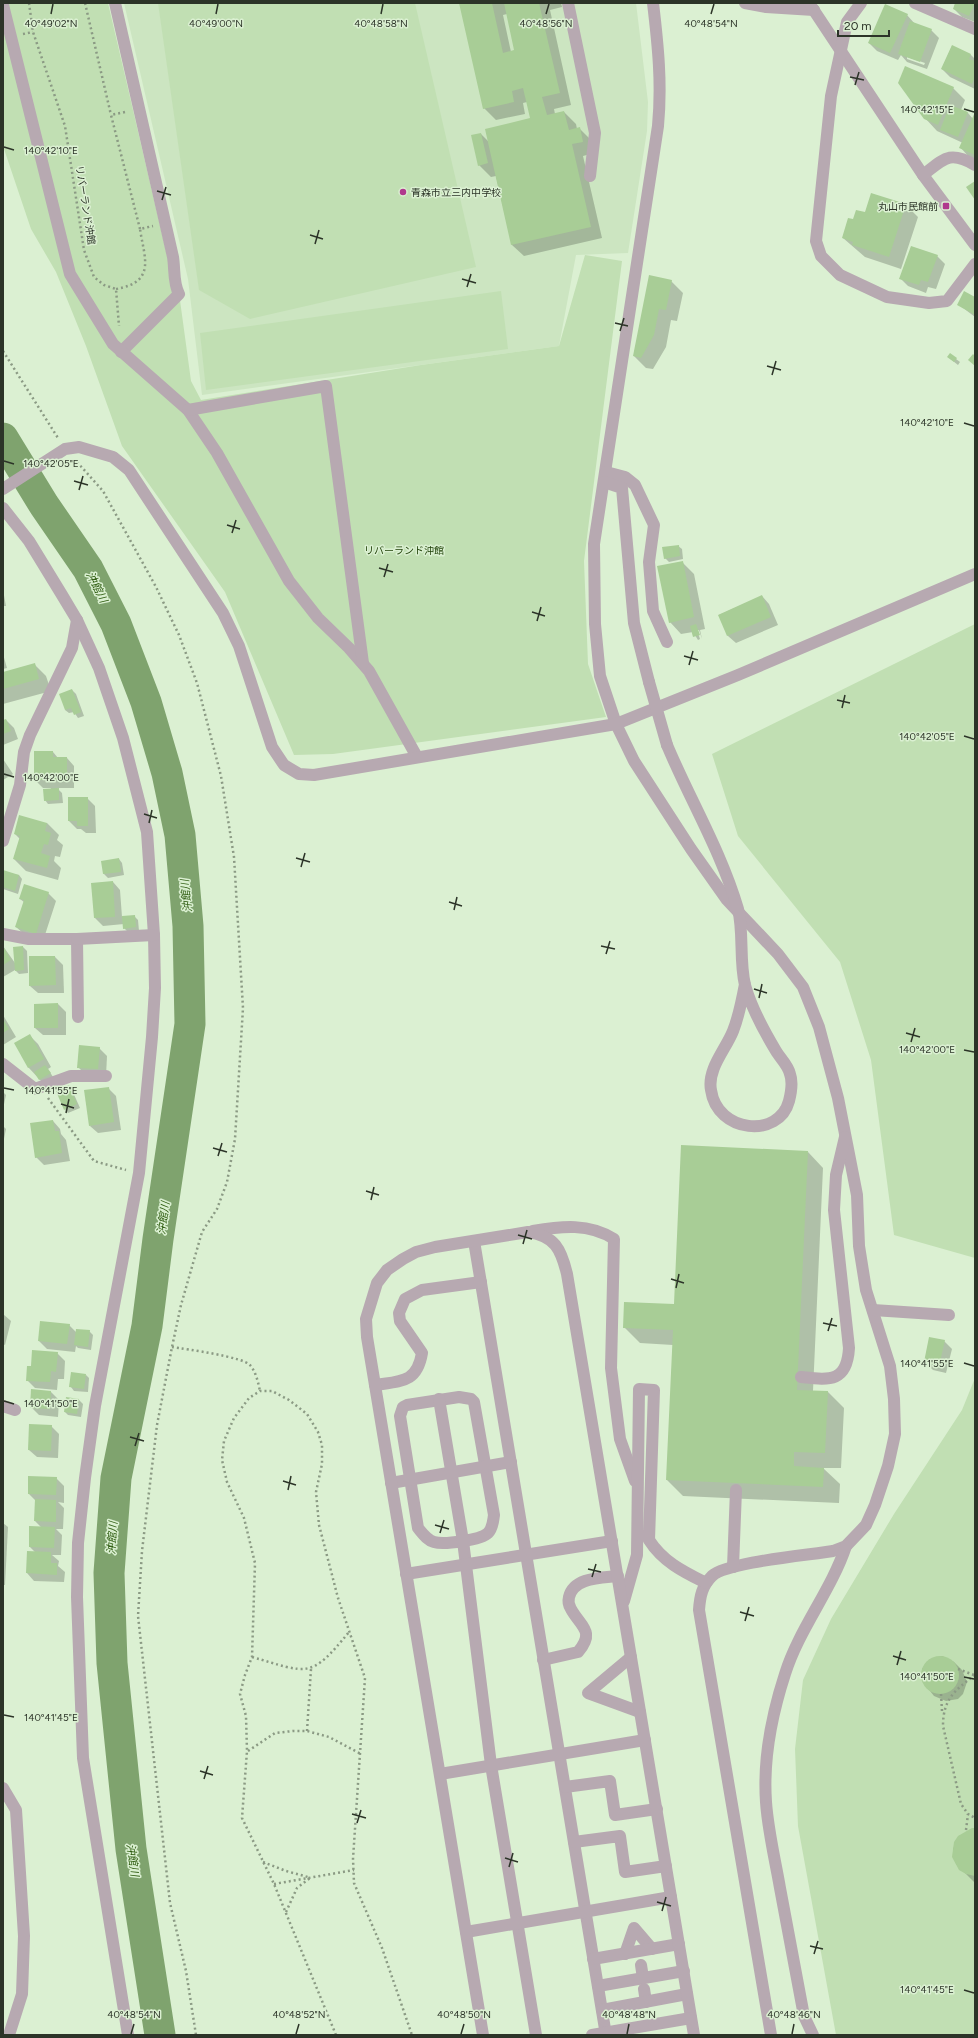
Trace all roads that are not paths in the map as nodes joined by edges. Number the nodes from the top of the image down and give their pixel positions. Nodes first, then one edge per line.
1 (115, 3) edge
2 (568, 3) edge
3 (653, 3) edge
4 (745, 3) edge
5 (861, 3) edge
6 (915, 3) edge
7 (3, 5) edge
8 (811, 6) edge
9 (975, 29) edge
10 (840, 50) junction
11 (975, 165) edge
12 (923, 175) junction
13 (590, 176) dead end
14 (975, 245) edge
15 (975, 264) edge
16 (121, 352) junction
17 (188, 410) junction
18 (605, 477) junction
19 (4, 489) edge
20 (3, 508) edge
21 (975, 574) edge
22 (77, 620) junction
23 (667, 642) dead end
24 (363, 664) junction
25 (616, 724) junction
26 (417, 757) junction
27 (3, 842) edge
28 (738, 911) junction
29 (3, 934) edge
30 (154, 935) junction
31 (77, 939) junction
32 (745, 984) junction
33 (78, 1017) dead end
34 (3, 1064) edge
35 (106, 1076) dead end
36 (846, 1134) junction
37 (528, 1232) junction
38 (474, 1241) junction
39 (481, 1282) junction
40 (873, 1310) junction
41 (949, 1315) dead end
42 (801, 1377) dead end
43 (375, 1385) junction
44 (439, 1399) junction
45 (3, 1406) edge
46 (15, 1410) dead end
47 (511, 1462) junction
48 (485, 1467) junction
49 (451, 1472) junction
50 (410, 1479) junction
51 (391, 1483) junction
52 (637, 1488) junction
53 (736, 1490) dead end
54 (463, 1541) junction
55 (612, 1541) junction
56 (846, 1546) junction
57 (526, 1555) junction
58 (466, 1564) junction
59 (733, 1567) junction
60 (406, 1574) junction
61 (618, 1576) junction
62 (706, 1583) junction
63 (623, 1606) junction
64 (631, 1657) junction
65 (544, 1660) junction
66 (640, 1712) junction
67 (645, 1740) junction
68 (559, 1754) junction
69 (491, 1765) junction
70 (440, 1774) junction
71 (3, 1788) edge
72 (565, 1788) junction
73 (657, 1809) junction
74 (574, 1842) junction
75 (666, 1866) junction
76 (671, 1897) junction
77 (585, 1912) junction
78 (518, 1924) junction
79 (466, 1932) junction
80 (679, 1944) junction
81 (652, 1949) junction
82 (625, 1954) junction
83 (593, 1960) junction
84 (641, 1964) dead end
85 (684, 1971) junction
86 (644, 1984) junction
87 (598, 1986) junction
88 (687, 1994) junction
89 (646, 2002) junction
90 (602, 2010) junction
91 (692, 2018) junction
92 (659, 2029) edge
93 (606, 2034) edge
94 (9, 2035) edge
95 (128, 2035) edge
96 (483, 2035) edge
97 (536, 2035) edge
98 (592, 2035) edge
99 (694, 2035) edge
100 (771, 2035) edge
101 (813, 2035) edge

1 - 16 street
2 - 13 street
3 - 18 street
4 - 8 street
5 - 10 street
6 - 9 street
7 - 16 street
8 - 10 street
10 - 12 street
10 - 15 street
11 - 12 street
12 - 14 street
16 - 17 street
17 - 24 street
17 - 24 street
18 - 23 street
18 - 25 street
18 - 28 street, bridge
19 - 26 street
20 - 22 street
21 - 25 street
22 - 27 street
22 - 30 street
24 - 26 street
25 - 26 street
25 - 28 street
28 - 32 street
28 - 36 street
29 - 31 street
30 - 31 street
30 - 95 street
31 - 33 street
32 - 32 street
34 - 35 street
36 - 40 street
36 - 42 street
37 - 38 street
37 - 52 street
37 - 55 street
38 - 39 street
38 - 43 street
39 - 43 street
39 - 47 street
40 - 41 street
40 - 56 street
43 - 51 street
44 - 48 street
44 - 49 street
44 - 50 street
45 - 46 street
47 - 48 street
47 - 57 street
48 - 49 street
48 - 54 street
49 - 50 street
49 - 54 street
50 - 51 street
50 - 54 street
51 - 60 street
52 - 62 street
52 - 63 street
53 - 59 street
54 - 58 street
55 - 57 street
55 - 61 street
56 - 59 street
56 - 101 street
57 - 58 street
57 - 65 street
58 - 60 street
58 - 69 street
59 - 62 street
60 - 70 street
61 - 63 street
61 - 65 street
62 - 100 street
63 - 64 street
64 - 66 street
64 - 66 street
65 - 68 street
66 - 67 street
67 - 68 street
67 - 73 street
68 - 69 street
68 - 72 street
69 - 70 street
69 - 78 street
70 - 79 street
71 - 94 street
72 - 73 street
72 - 74 street
73 - 75 street
74 - 75 street
74 - 77 street
75 - 76 street
76 - 77 street
76 - 80 street
77 - 78 street
77 - 83 street
78 - 79 street
78 - 97 street
79 - 96 street
80 - 81 street
80 - 85 street
81 - 82 street
81 - 82 street
82 - 83 street
83 - 87 street
84 - 86 street
85 - 86 street
85 - 88 street
86 - 87 street
86 - 89 street
87 - 90 street
88 - 89 street
88 - 91 street
89 - 90 street
90 - 93 street
91 - 92 street
91 - 99 street
92 - 93 street
93 - 98 street

